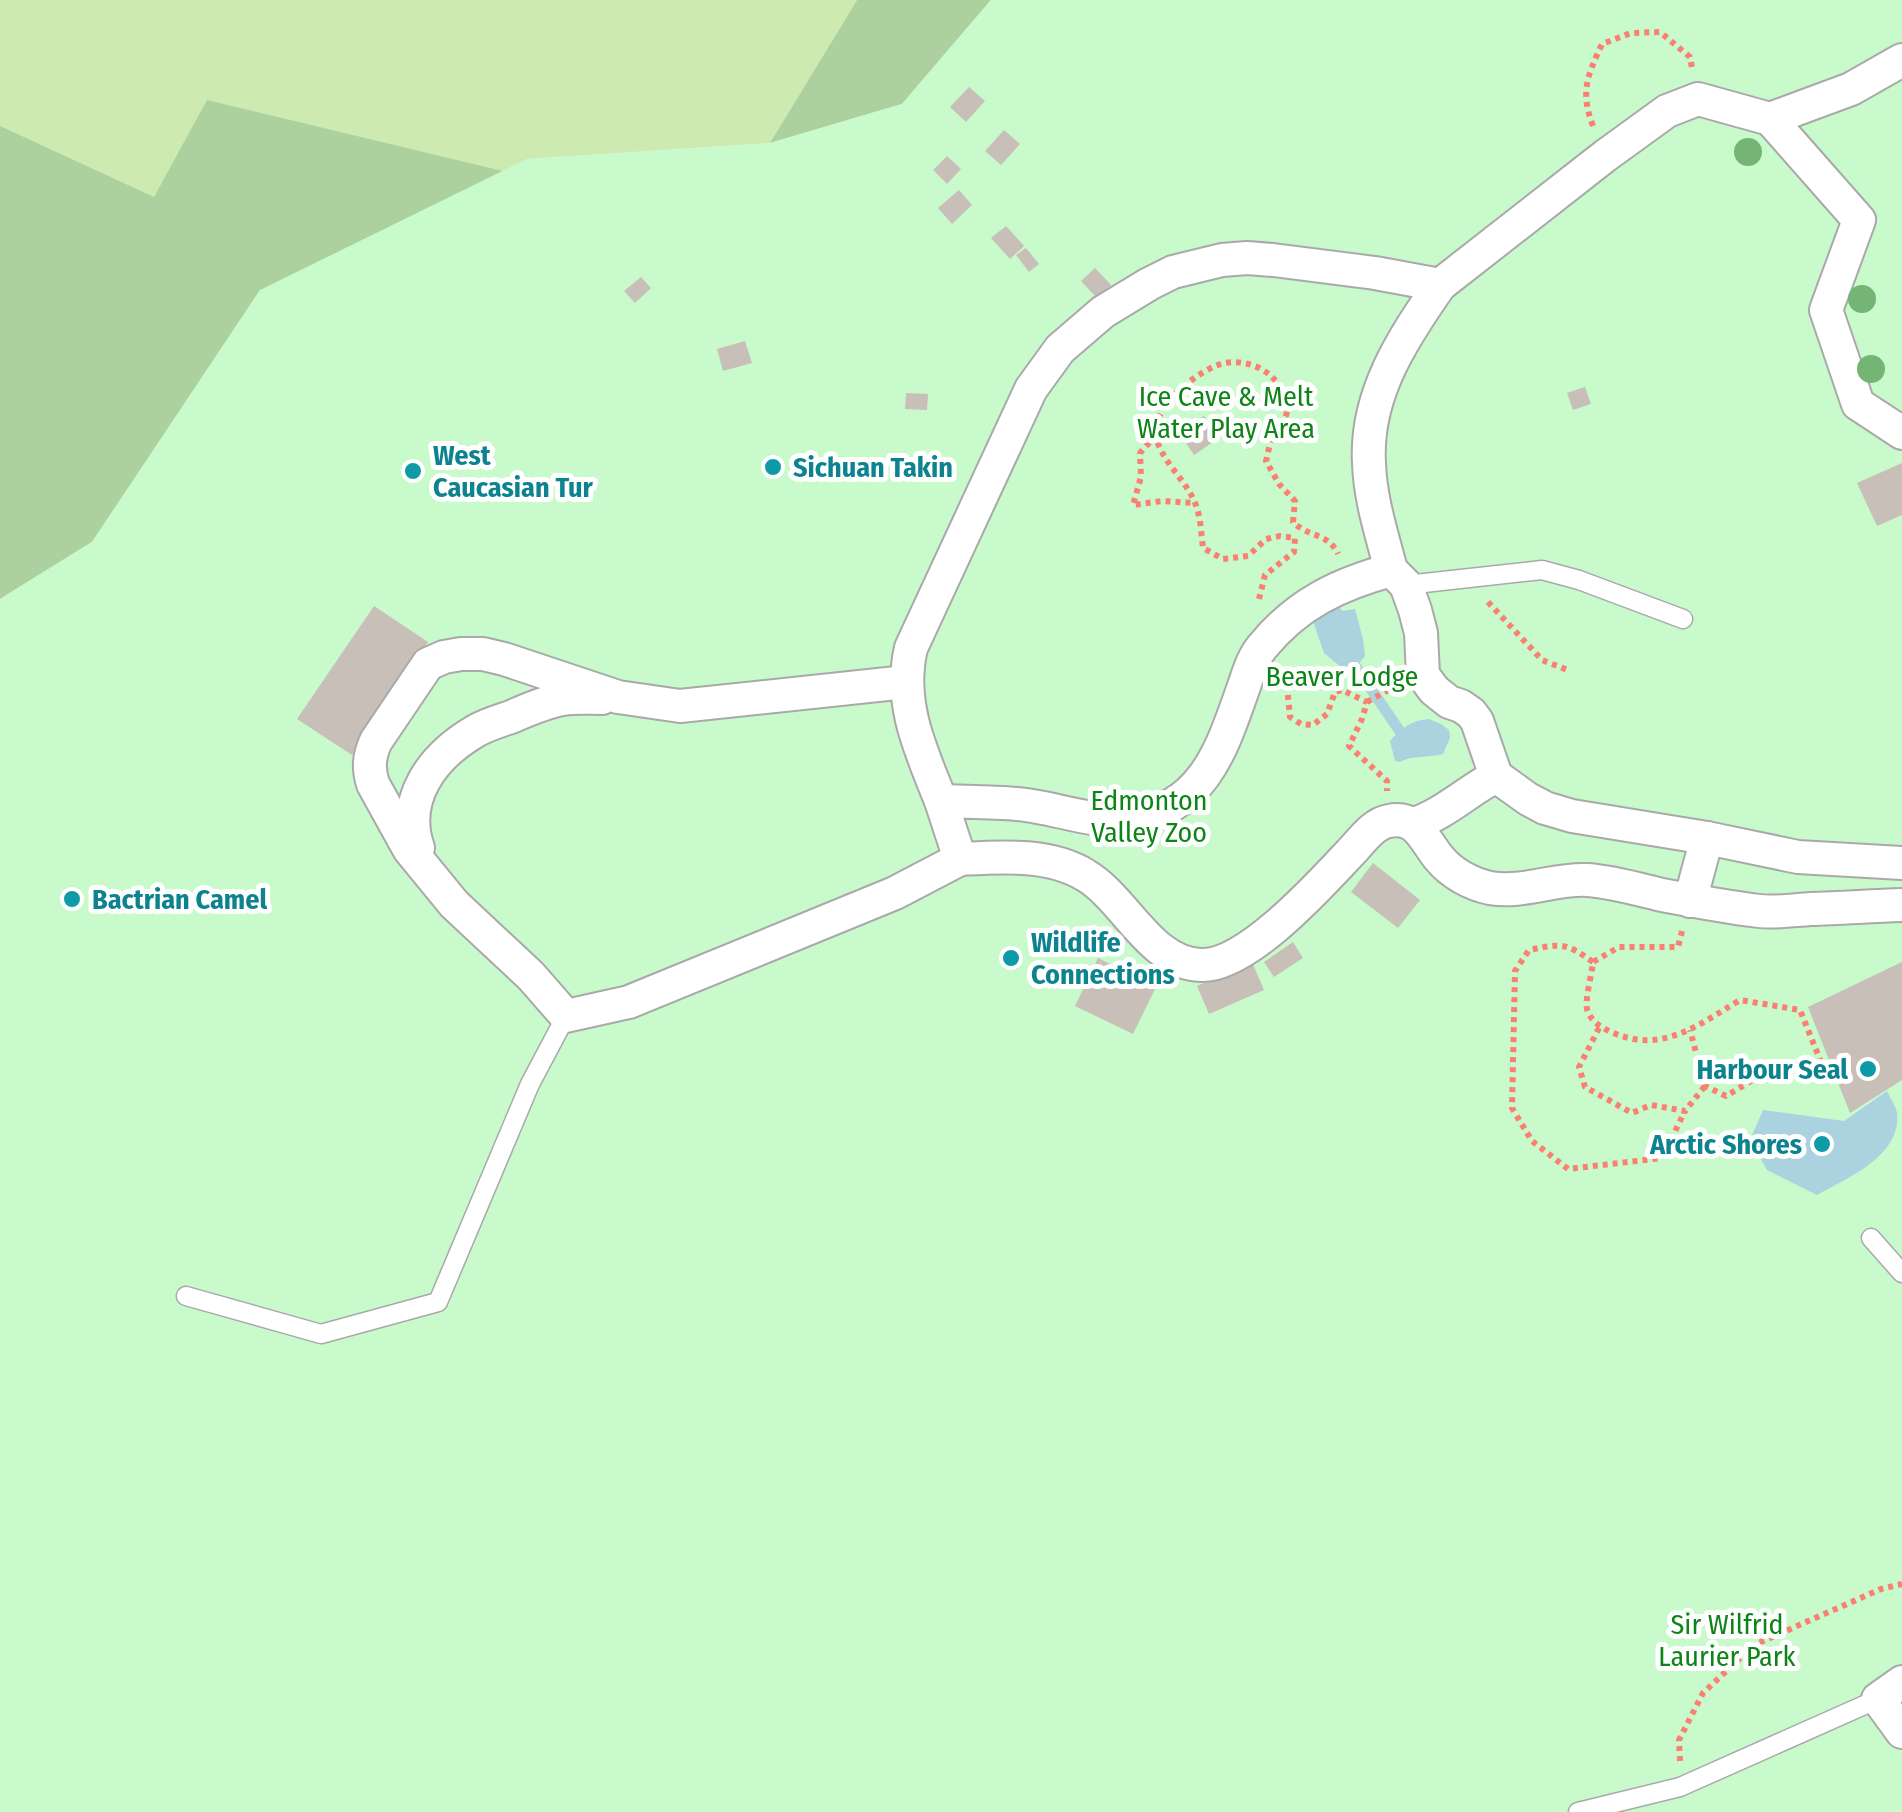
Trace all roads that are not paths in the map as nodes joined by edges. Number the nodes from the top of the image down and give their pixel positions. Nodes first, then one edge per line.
1 (1902, 60) edge
2 (1770, 119) junction
3 (1440, 286) junction
4 (1902, 433) edge
5 (1398, 578) junction
6 (1683, 619) dead end
7 (906, 682) junction
8 (618, 697) junction
9 (1496, 776) junction
10 (940, 801) junction
11 (1402, 822) junction
12 (1706, 838) junction
13 (960, 859) junction
14 (1902, 863) edge
15 (424, 866) junction
16 (1690, 901) junction
17 (1902, 905) edge
18 (566, 1016) junction
19 (1871, 1238) dead end
20 (1902, 1273) edge
21 (186, 1296) dead end
22 (1890, 1691) edge
23 (1902, 1732) edge
24 (1578, 1812) edge

1 - 2 street
2 - 3 street
2 - 4 street
3 - 5 street
3 - 7 street
5 - 6 lane
5 - 9 street
5 - 10 street
7 - 8 street
7 - 10 street
8 - 15 street
8 - 15 street
9 - 11 street
9 - 12 street
10 - 13 street
11 - 13 street
11 - 16 street
12 - 14 street
12 - 16 street
13 - 18 street
15 - 18 street
16 - 17 street
18 - 21 lane
19 - 20 lane
22 - 23 street
22 - 24 lane

